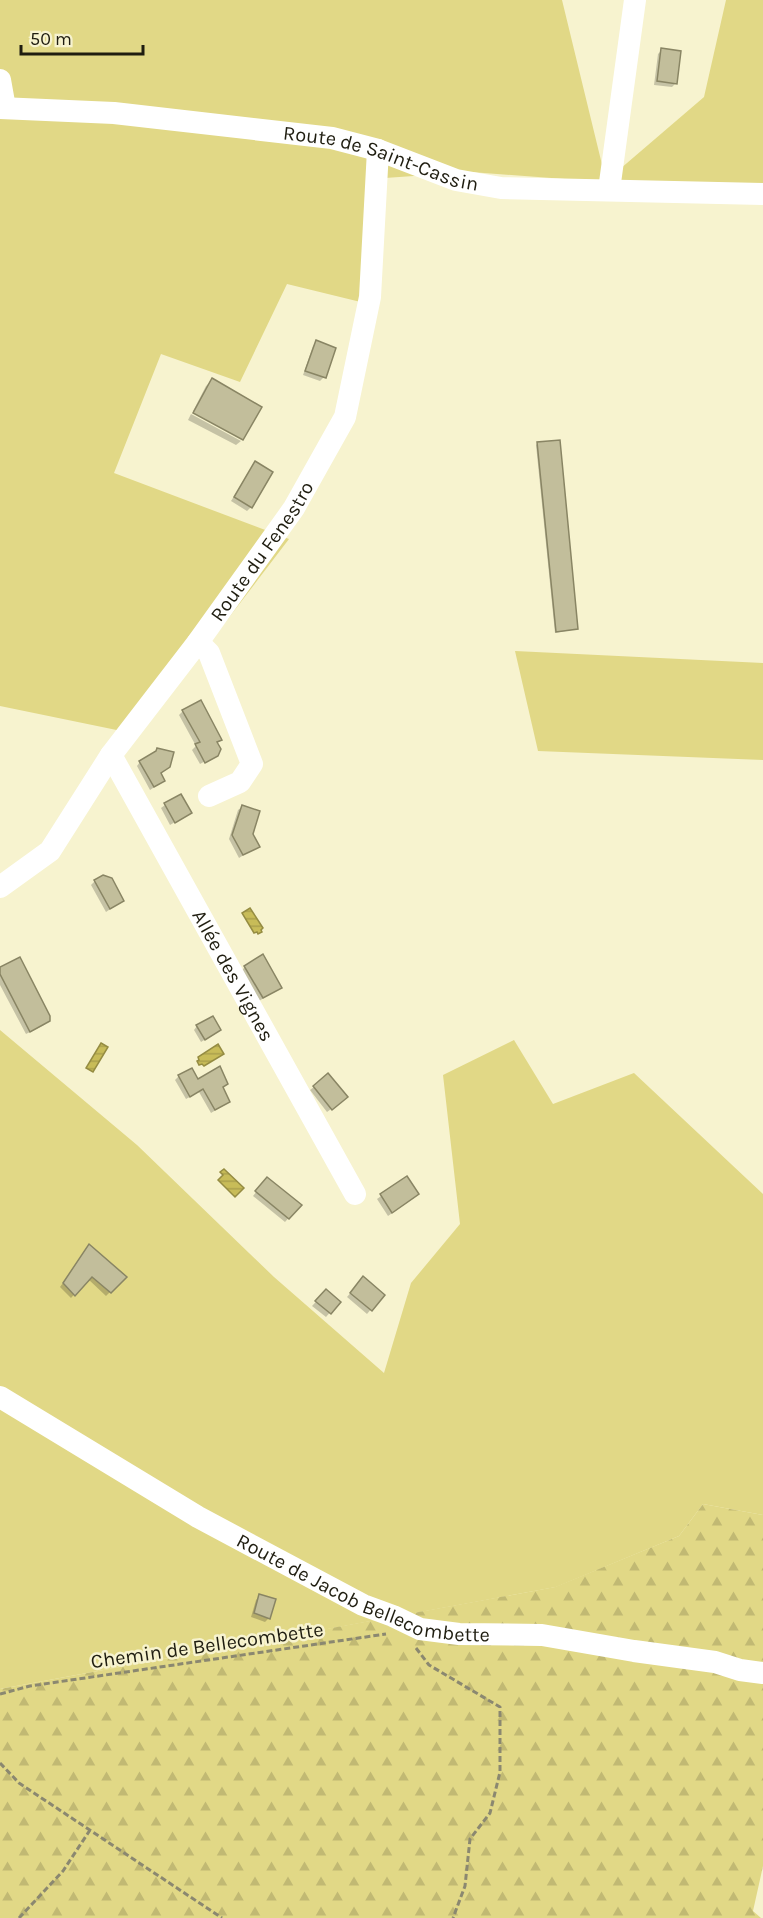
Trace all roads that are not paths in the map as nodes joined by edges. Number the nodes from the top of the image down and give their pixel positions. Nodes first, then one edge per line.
1 (634, 0) edge
2 (0, 80) edge
3 (2, 108) edge
4 (378, 150) junction
5 (609, 190) junction
6 (763, 194) edge
7 (198, 642) junction
8 (111, 755) junction
9 (209, 796) dead end
10 (0, 887) edge
11 (355, 1194) dead end
12 (0, 1397) edge
13 (763, 1673) edge

1 - 5 street
2 - 3 street
3 - 4 street, Route de Saint-Cassin
4 - 5 street, Route de Saint-Cassin
4 - 7 street, Route du Fenestro
5 - 6 street, Route de Saint-Cassin
7 - 8 street, Route du Fenestro
7 - 9 street
8 - 10 street, Route du Fenestro
8 - 11 street, Allée des Vignes
12 - 13 street, Route de Jacob Bellecombette

